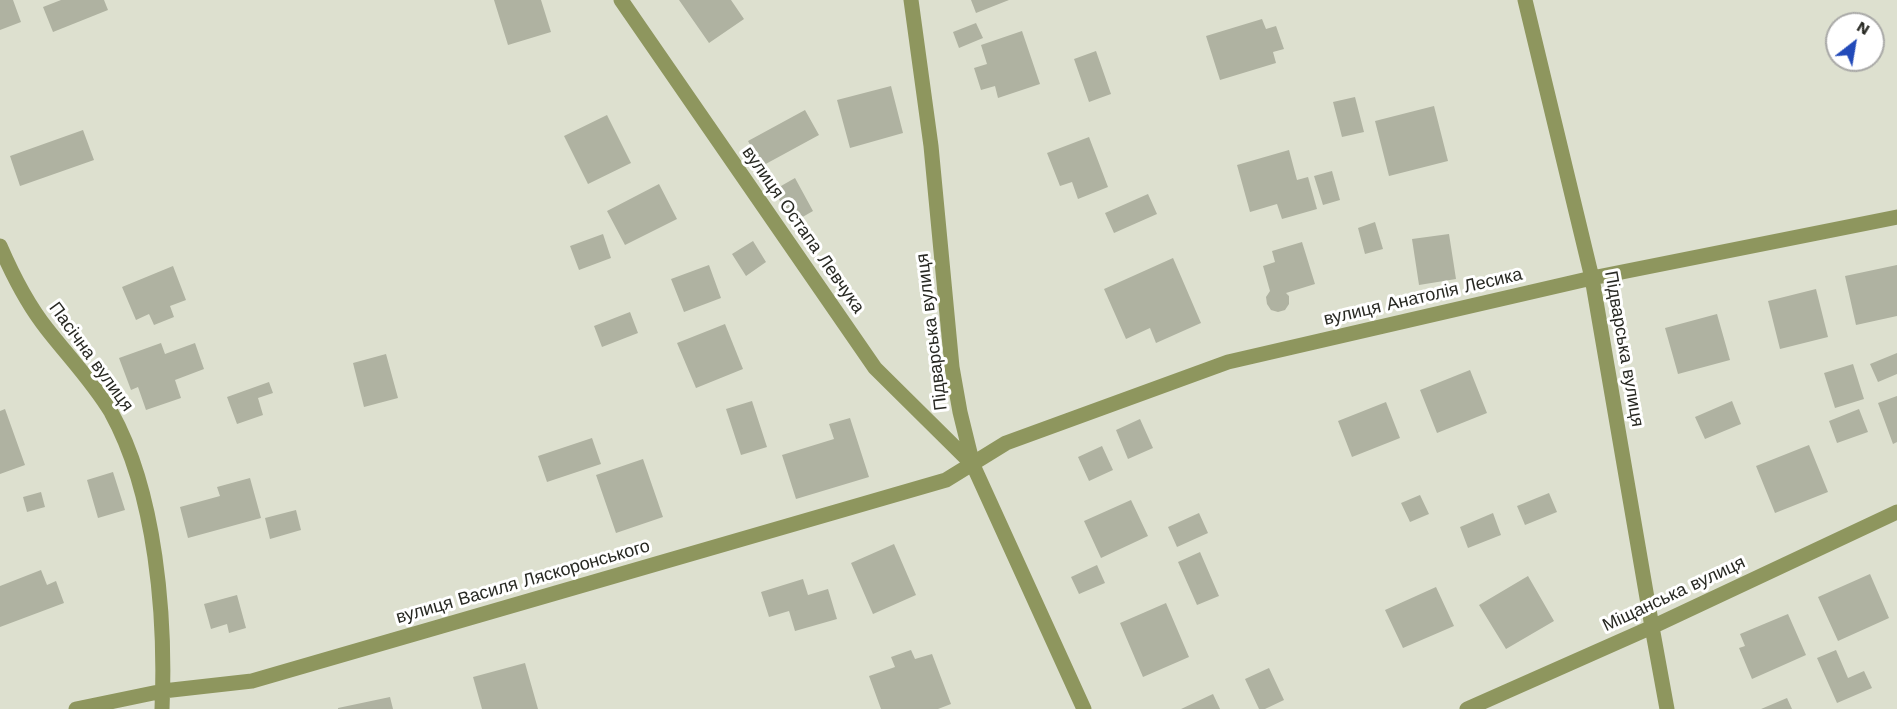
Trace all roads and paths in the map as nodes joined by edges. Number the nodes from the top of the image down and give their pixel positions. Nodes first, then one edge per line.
1 (621, 0) edge
2 (911, 0) edge
3 (1526, 0) edge
4 (1897, 217) edge
5 (0, 246) edge
6 (1592, 278) junction
7 (973, 465) junction
8 (1897, 512) edge
9 (1652, 627) junction
10 (163, 690) junction
11 (76, 709) edge
12 (162, 709) edge
13 (1084, 709) edge
14 (1467, 709) edge
15 (1667, 709) edge

1 - 7 street, вулиця Остапа Левчука
2 - 7 street, Підварська вулиця
3 - 6 street, Підварська вулиця
4 - 6 street, вулиця Анатолія Лесика
5 - 10 street, Пасічна вулиця
6 - 7 street, вулиця Анатолія Лесика
6 - 9 street, Підварська вулиця
7 - 10 street, вулиця Василя Ляскоронського
7 - 13 street, Підварська вулиця
8 - 9 street, Міщанська вулиця
9 - 14 street, Міщанська вулиця
9 - 15 street, Підварська вулиця
10 - 11 street, вулиця Василя Ляскоронського
10 - 12 street, Пасічна вулиця

